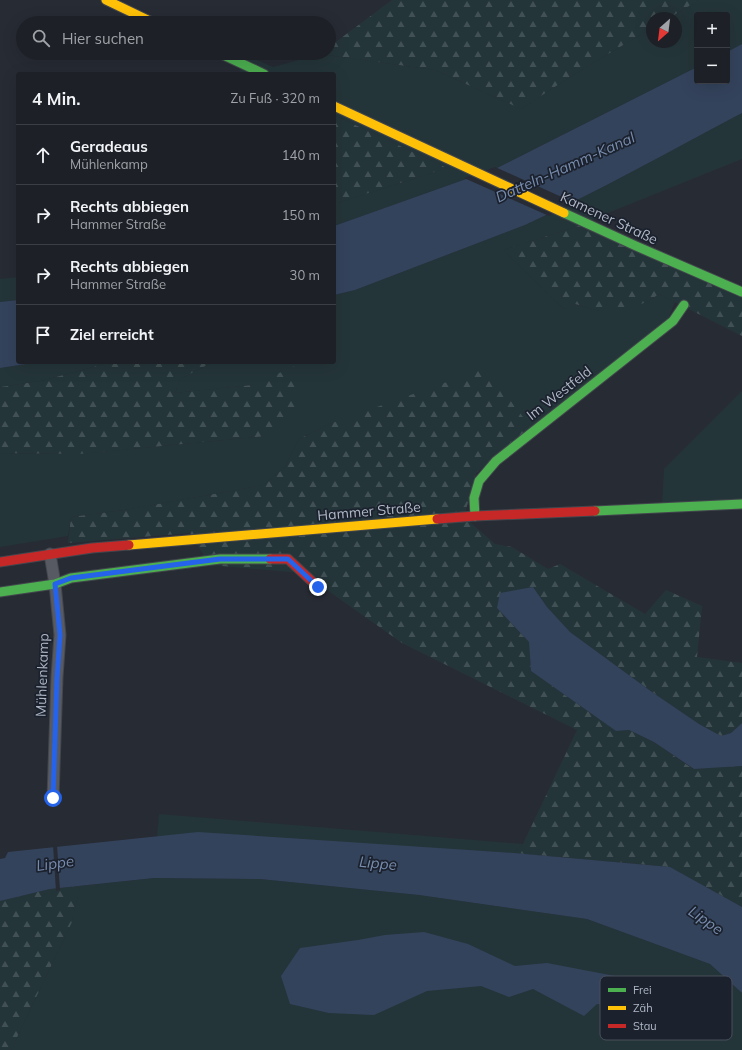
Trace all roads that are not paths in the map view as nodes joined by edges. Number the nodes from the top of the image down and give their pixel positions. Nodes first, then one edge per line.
1 (106, 0) edge
2 (139, 16) edge
3 (234, 60) edge
4 (260, 72) edge
5 (336, 107) edge
6 (742, 292) edge
7 (684, 305) dead end
8 (742, 504) edge
9 (476, 516) junction
10 (50, 554) junction
11 (0, 562) edge
12 (55, 584) junction
13 (318, 587) dead end
14 (0, 592) edge
15 (53, 798) dead end

1 - 2 main road
3 - 4 main road
5 - 6 main road, Kamener Straße
7 - 9 main road, Im Westfeld
8 - 9 main road, Hammer Straße
9 - 10 main road, Hammer Straße
10 - 11 main road, Hammer Straße
10 - 12 street, Mühlenkamp
12 - 13 main road
12 - 14 main road
12 - 15 street, Mühlenkamp

